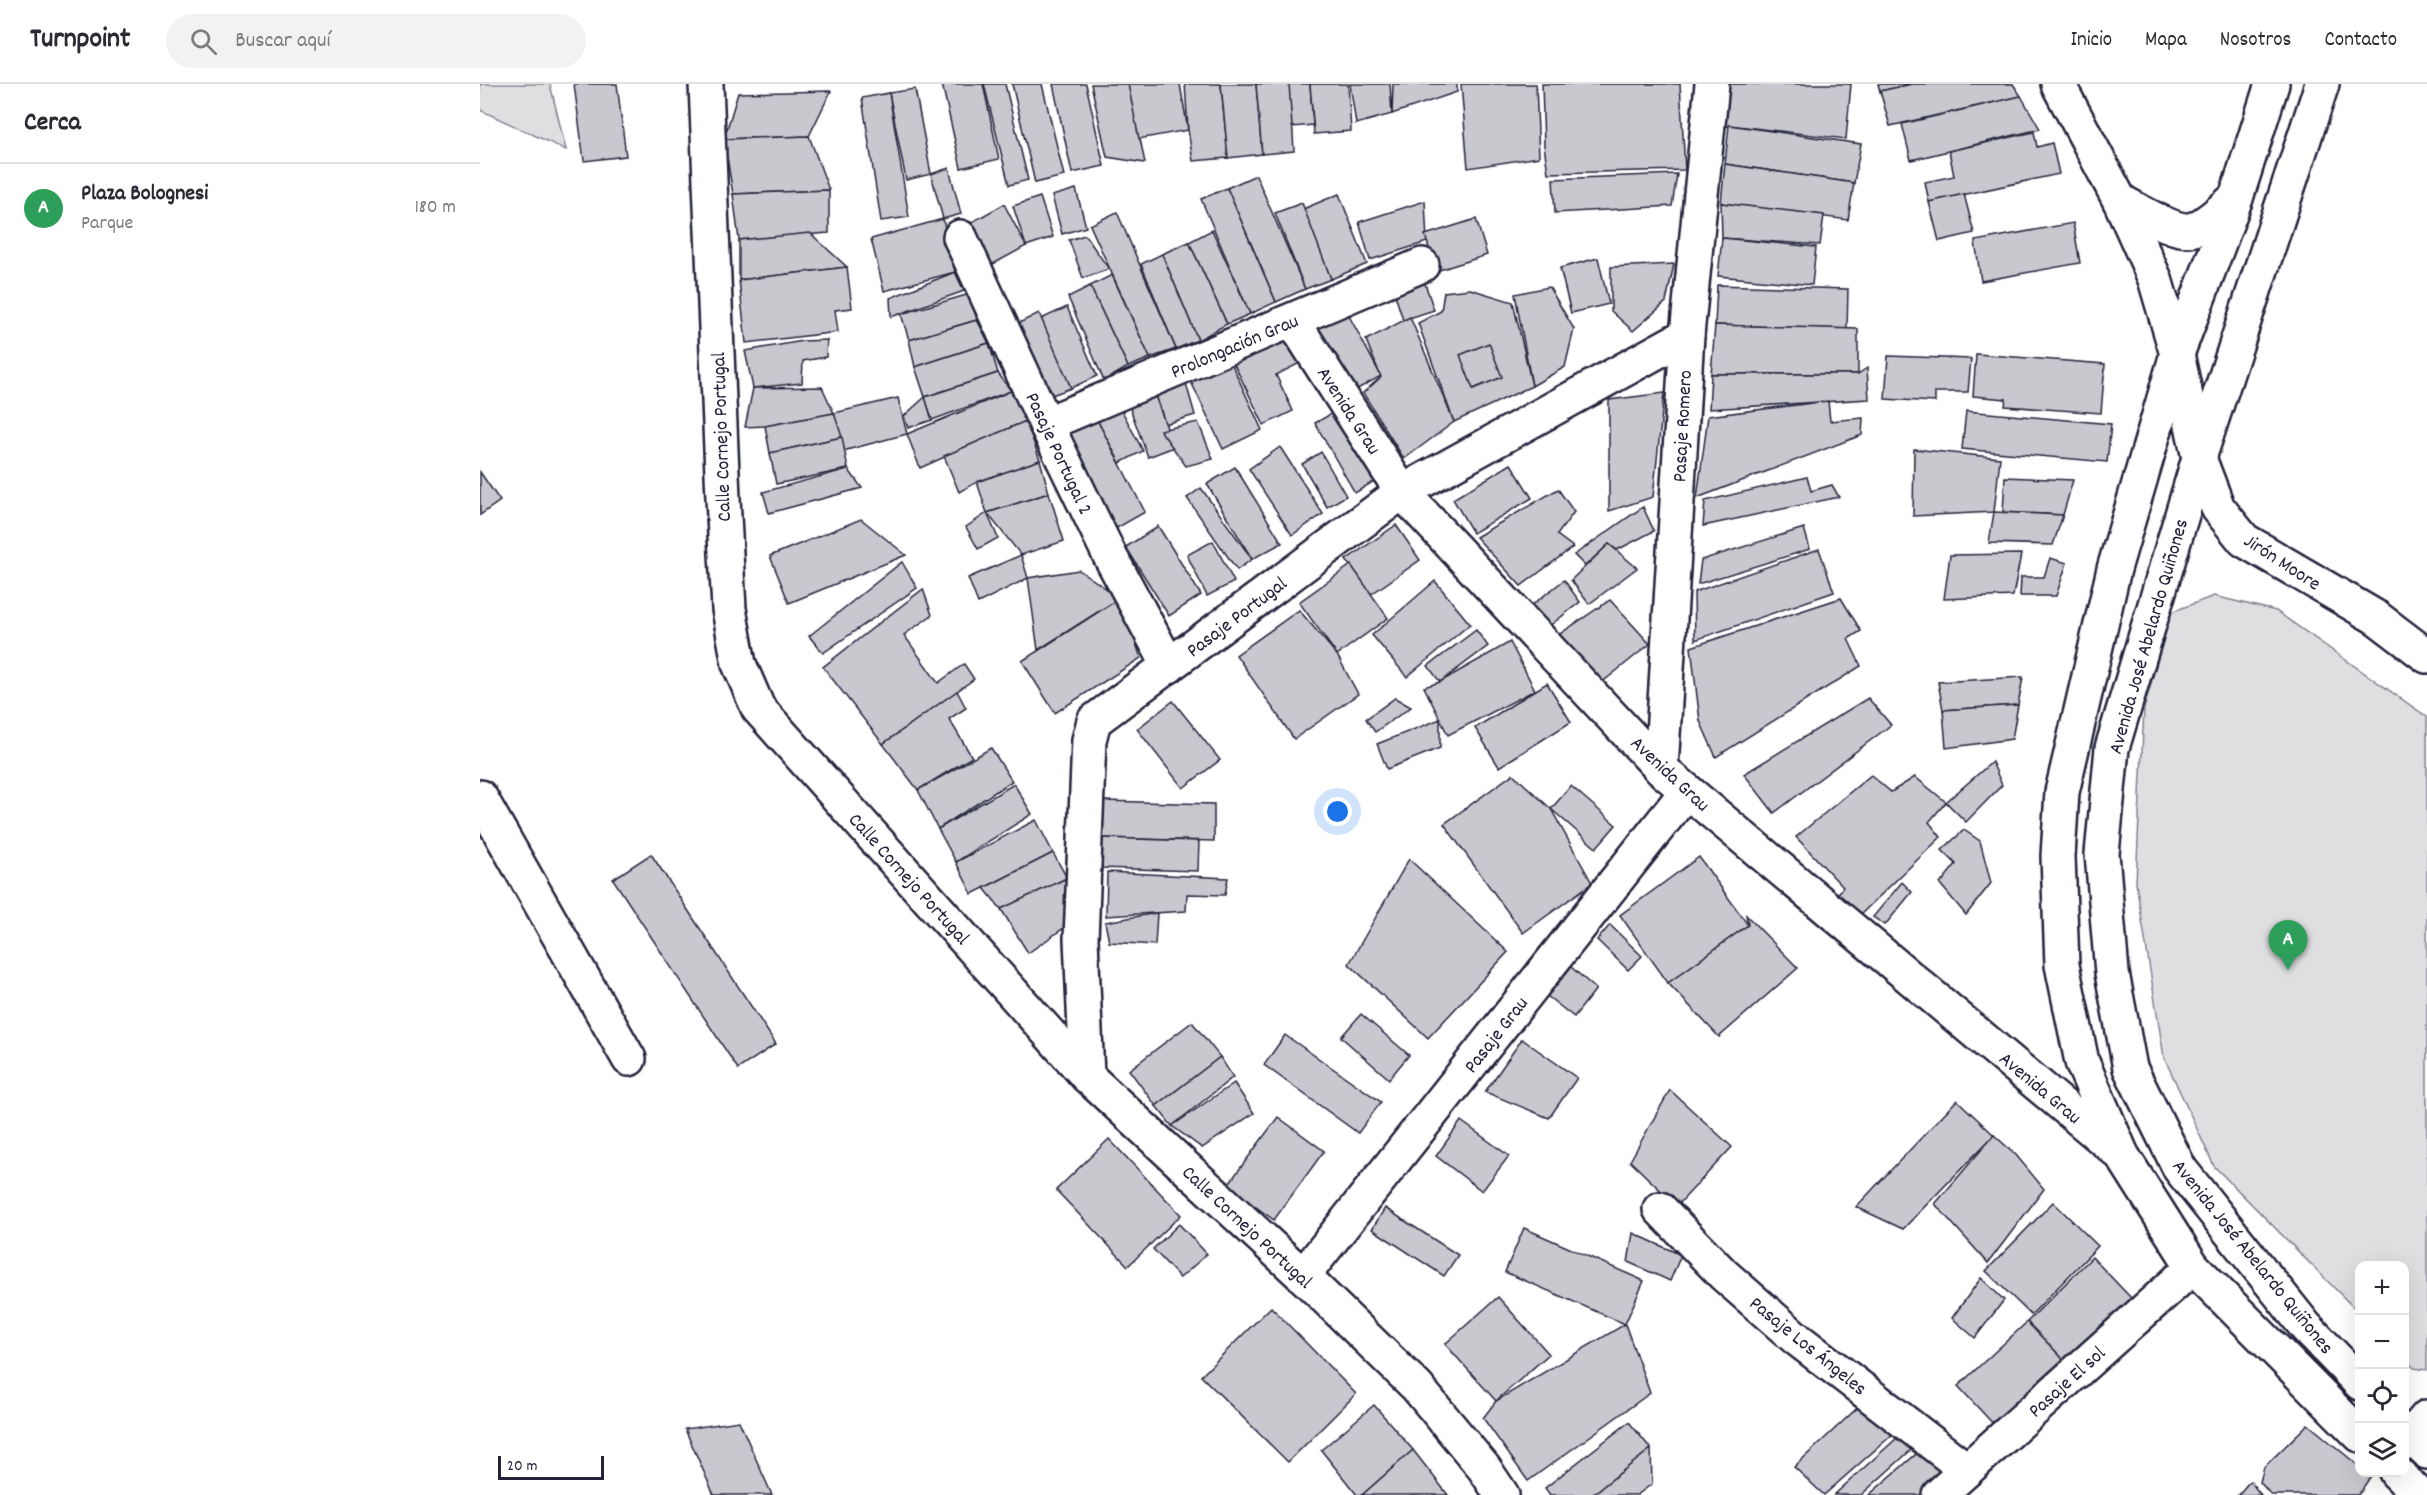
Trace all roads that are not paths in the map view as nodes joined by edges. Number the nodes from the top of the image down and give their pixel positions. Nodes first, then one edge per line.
1 (706, 84) edge
2 (1712, 84) edge
3 (2058, 84) edge
4 (2272, 84) edge
5 (2322, 84) edge
6 (2236, 198) junction
7 (2120, 201) junction
8 (960, 237) dead end
9 (1422, 265) dead end
10 (1293, 321) junction
11 (1687, 335) junction
12 (2177, 354) junction
13 (1046, 424) junction
14 (2199, 458) junction
15 (1402, 492) junction
16 (2427, 656) edge
17 (1169, 666) junction
18 (1661, 769) junction
19 (1687, 791) junction
20 (480, 797) edge
21 (629, 1059) dead end
22 (1088, 1076) junction
23 (2122, 1155) junction
24 (1660, 1209) dead end
25 (2193, 1266) junction
26 (1303, 1276) junction
27 (2355, 1378) edge
28 (2355, 1430) edge
29 (1967, 1470) junction
30 (2400, 1477) edge
31 (1502, 1495) edge
32 (1939, 1495) edge
33 (2419, 1495) edge

1 - 22 street, Calle Cornejo Portugal
2 - 11 street, Pasaje Romero
3 - 7 street, Jirón Moore
4 - 6 street
5 - 14 street, Avenida José Abelardo Quiñones
6 - 7 street
6 - 12 street
7 - 12 street, Jirón Moore
8 - 13 street, Pasaje Portugal 2
9 - 10 street, Prolongación Grau
10 - 13 street, Prolongación Grau
10 - 15 street, Avenida Grau
11 - 15 street, Pasaje Portugal
11 - 18 street, Pasaje Romero
12 - 14 street, Jirón Moore
12 - 23 street, Avenida Grau
13 - 17 street, Pasaje Portugal 2
14 - 16 street, Jirón Moore
14 - 27 street, Avenida José Abelardo Quiñones
15 - 17 street, Pasaje Portugal
15 - 18 street, Avenida Grau
17 - 22 street, Pasaje Portugal
18 - 19 street, Avenida Grau
19 - 23 street, Avenida Grau
19 - 26 street, Pasaje Grau
20 - 21 street
22 - 26 street, Calle Cornejo Portugal
23 - 25 street, Avenida Grau
24 - 29 street, Pasaje Los Ángeles
25 - 28 street, Avenida Grau
25 - 29 street, Pasaje El sol
26 - 31 street, Calle Cornejo Portugal
29 - 32 street, Pasaje El sol
30 - 33 street

